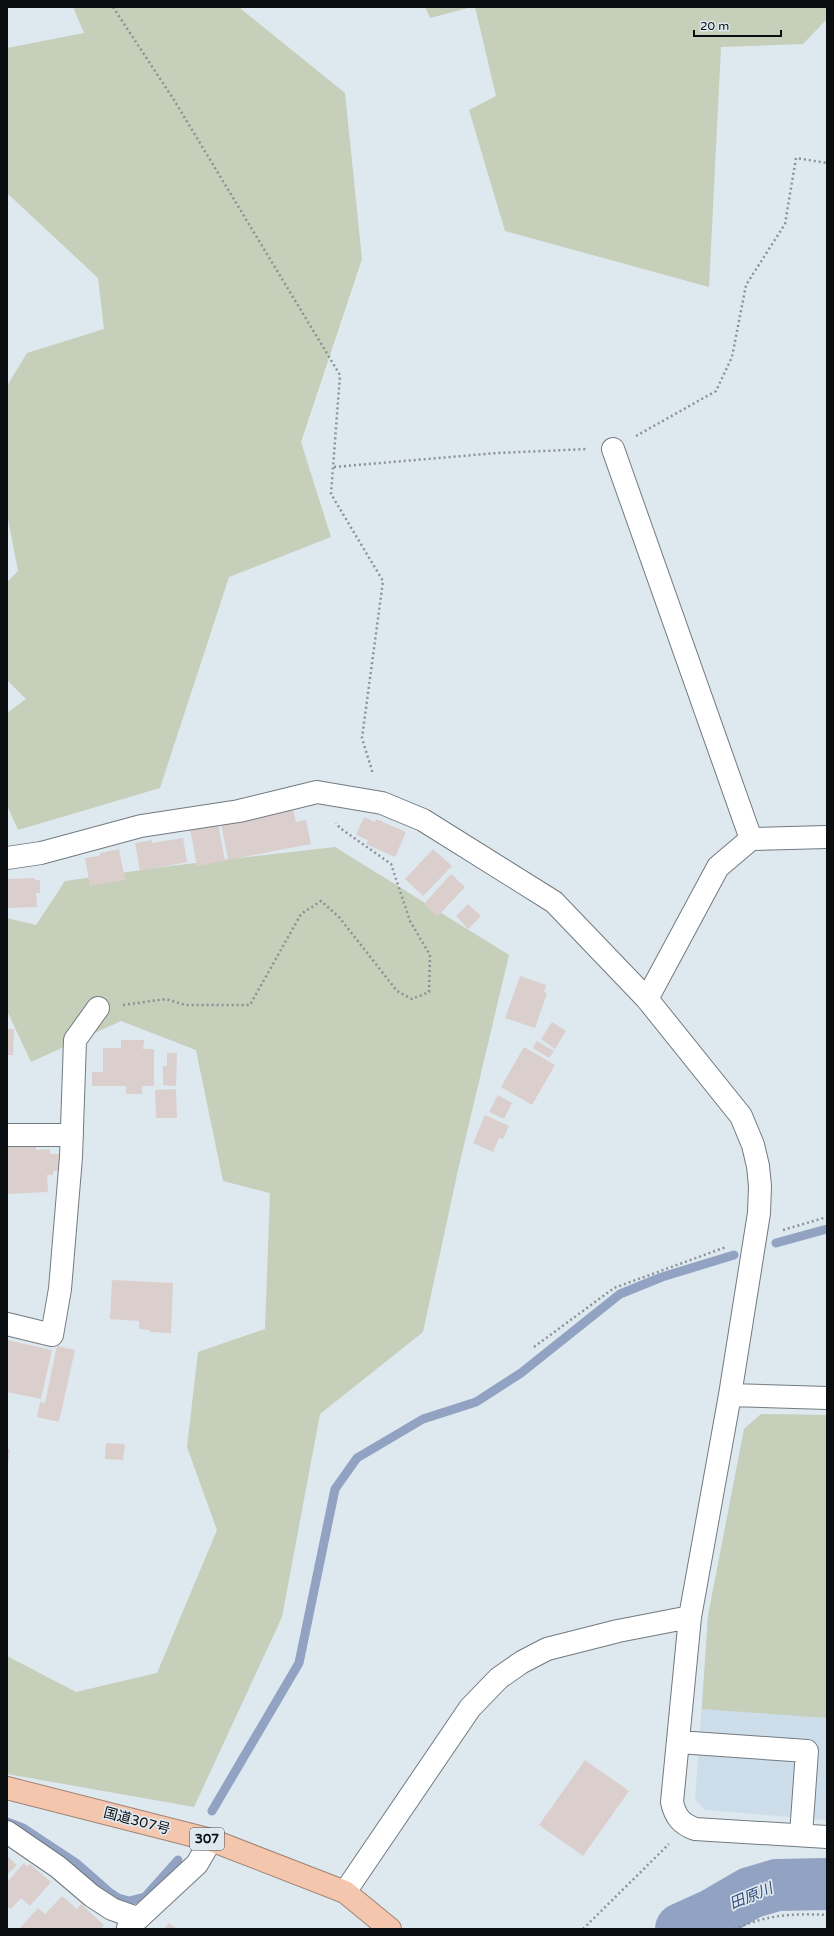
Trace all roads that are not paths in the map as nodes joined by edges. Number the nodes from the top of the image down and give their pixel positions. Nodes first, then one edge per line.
1 (612, 448) road end
2 (827, 837) edge
3 (751, 839) junction
4 (7, 858) edge
5 (647, 999) junction
6 (98, 1008) road end
7 (7, 1135) edge
8 (72, 1135) junction
9 (7, 1324) edge
10 (730, 1395) junction
11 (827, 1398) edge
12 (690, 1617) junction
13 (678, 1742) junction
14 (7, 1788) edge
15 (7, 1832) edge
16 (802, 1835) junction
17 (827, 1837) edge
18 (211, 1840) junction
19 (344, 1892) junction
20 (132, 1923) edge
21 (390, 1929) edge

1 - 3 street
2 - 3 street
3 - 5 street
4 - 5 street
5 - 10 street
6 - 8 street
7 - 8 street
8 - 9 street
10 - 11 street
10 - 12 street
12 - 13 street
12 - 19 street
13 - 16 street
13 - 16 street
14 - 18 highway, 国道307号 / 307
15 - 20 street
16 - 17 street
18 - 19 highway, 国道307号 / 307
18 - 20 street
19 - 21 highway, 国道307号 / 307

